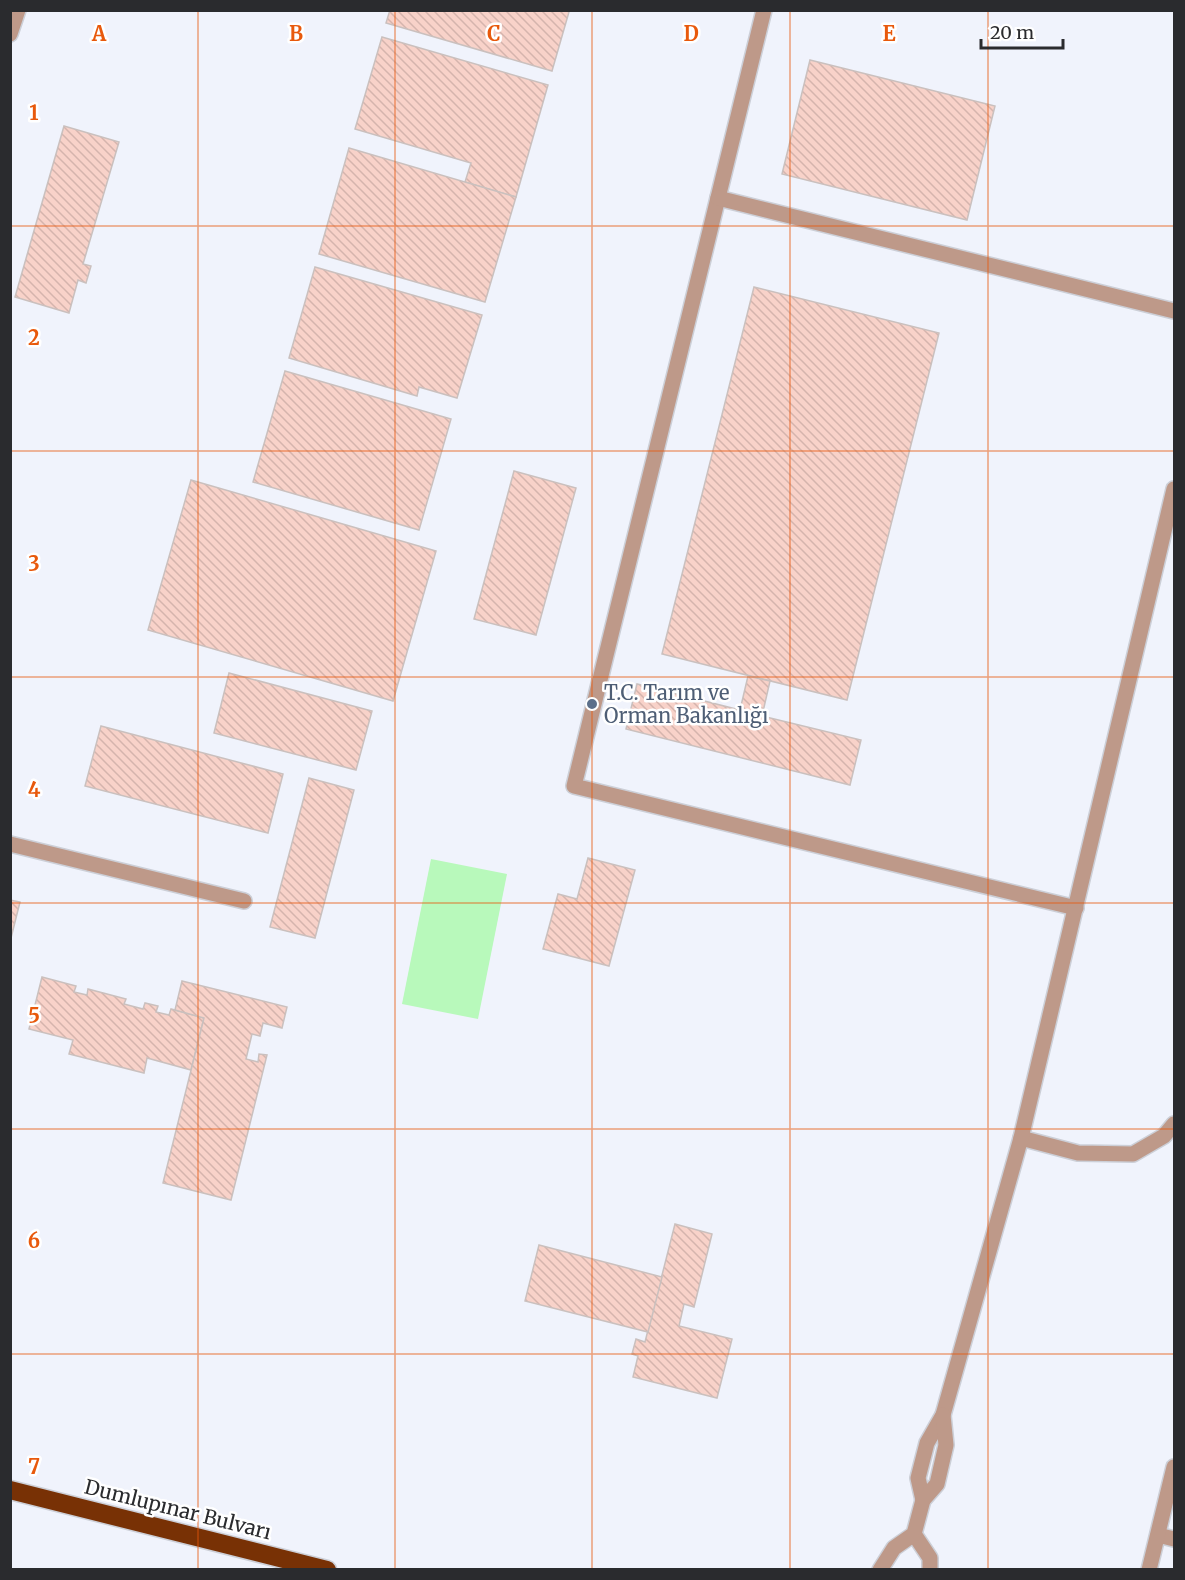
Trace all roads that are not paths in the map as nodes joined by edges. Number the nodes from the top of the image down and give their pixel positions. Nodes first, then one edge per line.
1 (18, 10) edge
2 (764, 10) edge
3 (10, 34) edge
4 (718, 198) junction
5 (1174, 311) edge
6 (1174, 489) edge
7 (10, 844) edge
8 (244, 901) dead end
9 (1076, 908) junction
10 (1174, 1124) edge
11 (1021, 1138) junction
12 (1174, 1467) edge
13 (13, 1490) edge
14 (914, 1534) junction
15 (1158, 1535) junction
16 (1174, 1539) edge
17 (327, 1569) edge
18 (880, 1569) edge
19 (930, 1569) edge
20 (1149, 1569) edge

1 - 3 street
2 - 4 street
4 - 5 street
4 - 9 street
6 - 9 street
7 - 8 street
9 - 11 street
10 - 11 street
11 - 14 street
12 - 15 street
13 - 17 highway, Dumlupınar Bulvarı
14 - 18 street
14 - 19 street
15 - 16 street
15 - 20 street

